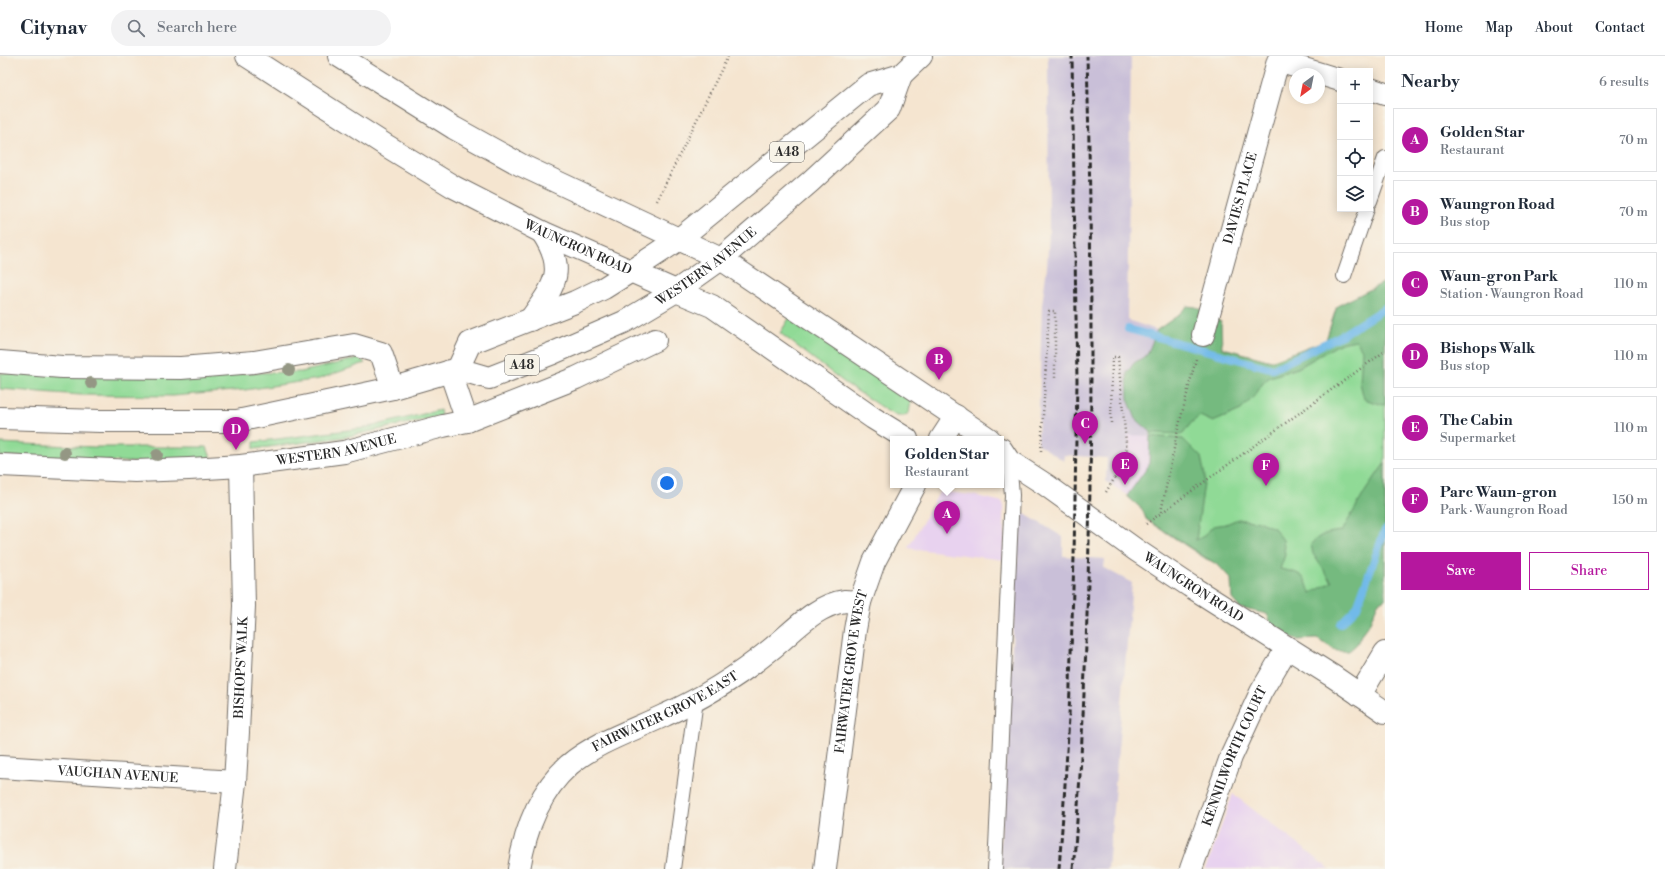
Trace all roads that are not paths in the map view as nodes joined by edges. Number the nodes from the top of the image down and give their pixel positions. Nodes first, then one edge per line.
1 (247, 56) edge
2 (339, 56) edge
3 (921, 56) edge
4 (902, 75) junction
5 (1337, 79) edge
6 (1373, 90) edge
7 (1385, 94) edge
8 (1385, 158) edge
9 (1373, 192) edge
10 (1366, 212) edge
11 (542, 232) junction
12 (678, 240) junction
13 (721, 259) junction
14 (631, 271) junction
15 (1344, 276) dead end
16 (676, 291) junction
17 (530, 320) junction
18 (655, 340) dead end
19 (1200, 344) road end
20 (0, 362) edge
21 (454, 370) junction
22 (393, 388) junction
23 (956, 416) junction
24 (0, 418) edge
25 (467, 421) junction
26 (902, 436) edge
27 (943, 436) edge
28 (986, 436) edge
29 (1004, 458) edge
30 (0, 465) edge
31 (241, 466) junction
32 (913, 488) edge
33 (860, 602) junction
34 (1287, 648) junction
35 (1385, 653) edge
36 (1360, 695) junction
37 (696, 700) junction
38 (1385, 712) edge
39 (0, 767) edge
40 (235, 782) junction
41 (225, 869) edge
42 (519, 869) edge
43 (672, 869) edge
44 (825, 869) edge
45 (995, 869) edge
46 (1191, 869) edge

1 - 11 main road, WAUNGRON ROAD
2 - 12 main road
3 - 4 main road, WESTERN AVENUE / A48
4 - 12 main road, WESTERN AVENUE / A48
4 - 13 main road, WESTERN AVENUE / A48
5 - 19 main road, DAVIES PLACE
6 - 7 main road
8 - 9 lane
10 - 15 lane
11 - 14 main road, WAUNGRON ROAD
11 - 17 main road
12 - 13 main road
12 - 14 main road, WESTERN AVENUE / A48
13 - 16 main road, WESTERN AVENUE / A48
13 - 23 main road
14 - 16 main road, WAUNGRON ROAD
14 - 17 main road, WESTERN AVENUE / A48
16 - 21 main road, WESTERN AVENUE / A48
16 - 26 main road, WAUNGRON ROAD
17 - 21 main road, WESTERN AVENUE / A48
18 - 25 main road, WESTERN AVENUE
20 - 22 main road
21 - 22 main road
21 - 25 main road
22 - 24 main road
23 - 27 main road
23 - 28 main road
25 - 31 main road, WESTERN AVENUE
29 - 34 main road, WAUNGRON ROAD
29 - 45 lane
30 - 31 main road, WESTERN AVENUE
31 - 40 main road, BISHOPS' WALK
32 - 33 main road, FAIRWATER GROVE WEST
33 - 37 main road, FAIRWATER GROVE EAST
33 - 44 main road, FAIRWATER GROVE WEST
34 - 36 main road, WAUNGRON ROAD
34 - 46 main road, KENNILWORTH COURT
35 - 36 main road
36 - 38 main road, WAUNGRON ROAD
37 - 42 main road, FAIRWATER GROVE EAST
37 - 43 lane
39 - 40 main road, VAUGHAN AVENUE
40 - 41 main road, BISHOPS' WALK

